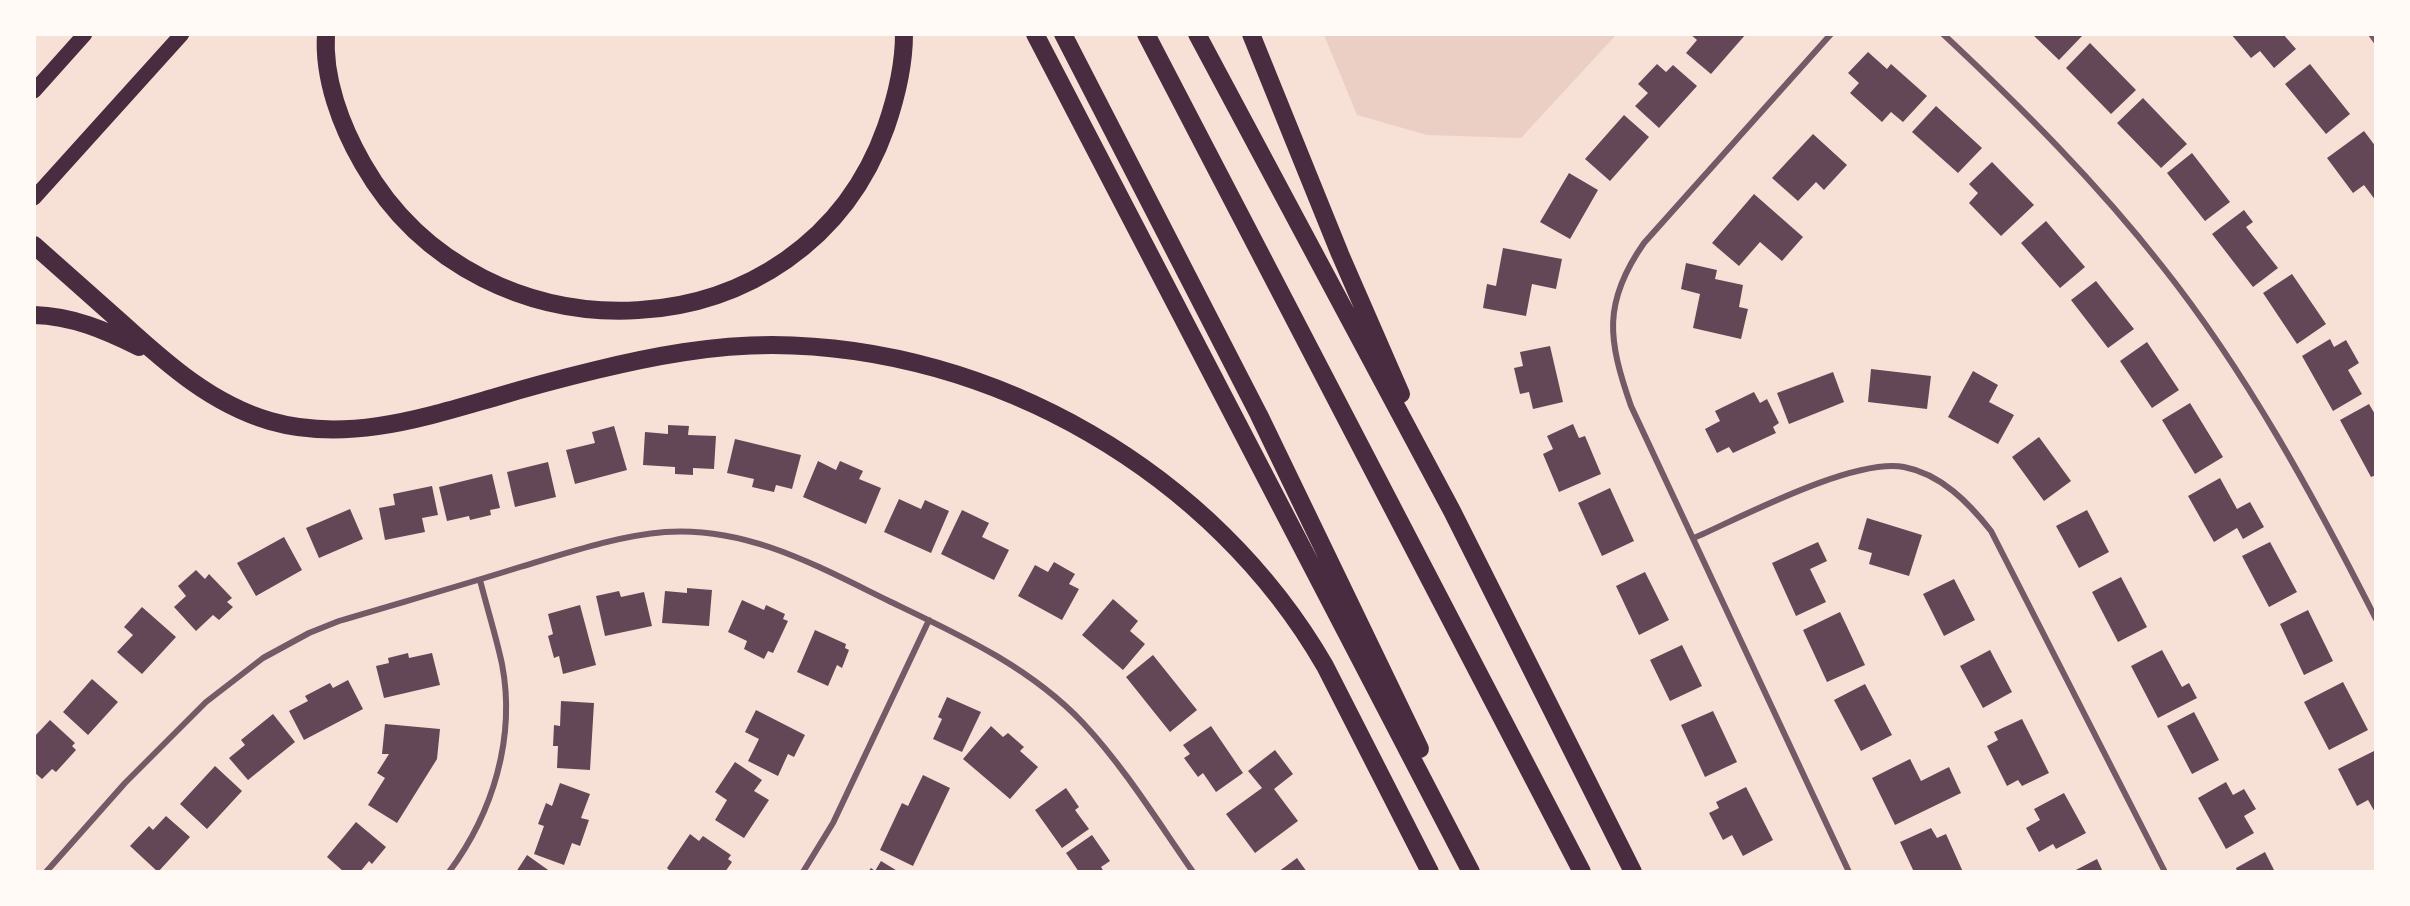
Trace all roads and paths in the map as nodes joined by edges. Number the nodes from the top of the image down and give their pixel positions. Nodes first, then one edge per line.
1 (85, 34) edge
2 (182, 34) edge
3 (326, 34) edge
4 (904, 34) edge
5 (1035, 34) edge
6 (1063, 34) edge
7 (1131, 34) edge
8 (1146, 34) edge
9 (1197, 34) edge
10 (1251, 34) edge
11 (1831, 34) edge
12 (1944, 34) edge
13 (2371, 34) edge
14 (2376, 41) edge
15 (34, 91) edge
16 (34, 198) edge
17 (1239, 214) junction
18 (34, 245) edge
19 (34, 315) edge
20 (164, 361) junction
21 (1452, 512) junction
22 (1694, 538) junction
23 (480, 579) junction
24 (929, 620) junction
25 (2376, 620) edge
26 (46, 872) edge
27 (449, 872) edge
28 (803, 872) edge
29 (1193, 872) edge
30 (1430, 872) edge
31 (1471, 872) edge
32 (1477, 872) edge
33 (1582, 872) edge
34 (1633, 872) edge
35 (1849, 872) edge
36 (2165, 872) edge

1 - 15 main road
2 - 16 main road
3 - 4 highway
5 - 31 highway
6 - 32 highway
7 - 17 highway
8 - 17 highway
9 - 21 highway
10 - 21 highway
11 - 22 street
12 - 25 street
13 - 14 street
17 - 33 highway
18 - 20 highway
19 - 20 highway
20 - 30 highway
21 - 34 highway
22 - 35 street
22 - 36 street
23 - 24 street
23 - 26 street
23 - 27 street
24 - 28 street
24 - 29 street

